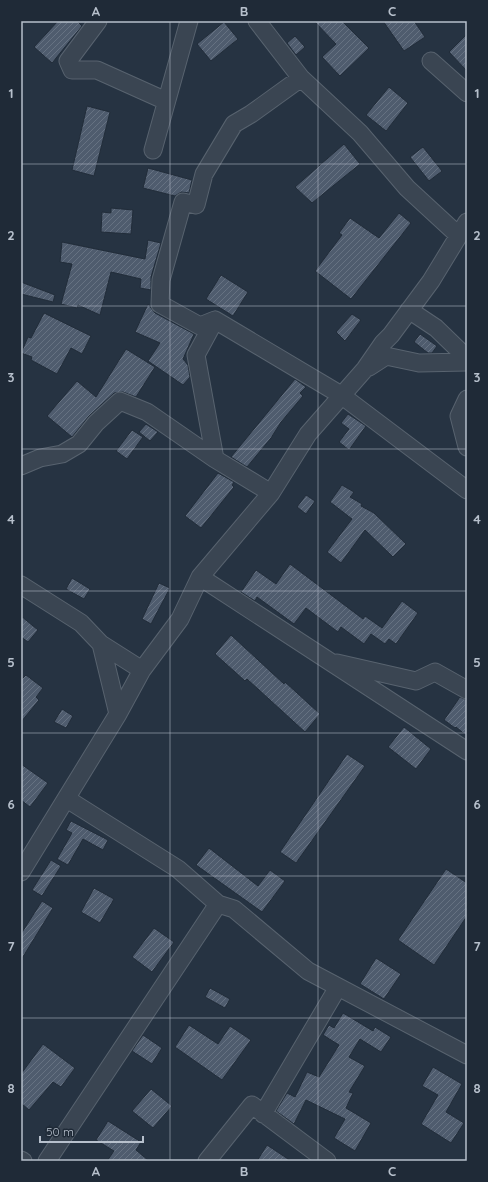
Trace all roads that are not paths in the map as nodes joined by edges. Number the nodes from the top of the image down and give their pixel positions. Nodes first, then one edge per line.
1 (98, 21) edge
2 (189, 21) edge
3 (257, 21) edge
4 (431, 61) dead end
5 (302, 78) junction
6 (467, 93) edge
7 (166, 101) junction
8 (153, 150) dead end
9 (462, 229) edge
10 (409, 310) junction
11 (214, 320) junction
12 (467, 358) edge
13 (467, 362) edge
14 (365, 369) junction
15 (341, 395) junction
16 (467, 399) edge
17 (467, 447) edge
18 (215, 459) junction
19 (21, 466) edge
20 (467, 490) edge
21 (271, 493) junction
22 (200, 577) junction
23 (21, 585) edge
24 (101, 644) junction
25 (325, 660) junction
26 (142, 670) junction
27 (467, 690) edge
28 (118, 714) junction
29 (467, 751) edge
30 (67, 798) junction
31 (21, 872) edge
32 (218, 904) junction
33 (338, 987) junction
34 (467, 1056) edge
35 (263, 1114) junction
36 (47, 1161) edge
37 (207, 1161) edge
38 (327, 1161) edge

1 - 7 street
2 - 7 street
3 - 5 street
4 - 6 street
5 - 9 street
5 - 11 street
7 - 8 street
9 - 10 street
10 - 12 street
10 - 14 street
11 - 15 street
11 - 18 street
13 - 14 street
14 - 15 street
15 - 20 street
15 - 21 street
16 - 17 street
18 - 19 street
18 - 21 street
21 - 22 street
22 - 25 street
22 - 26 street
23 - 24 street
24 - 26 street
24 - 28 street
25 - 27 street
25 - 29 street
26 - 28 street
28 - 30 street
30 - 31 street
30 - 32 street
32 - 33 street
32 - 36 street
33 - 34 street
33 - 35 street
35 - 37 street
35 - 38 street

